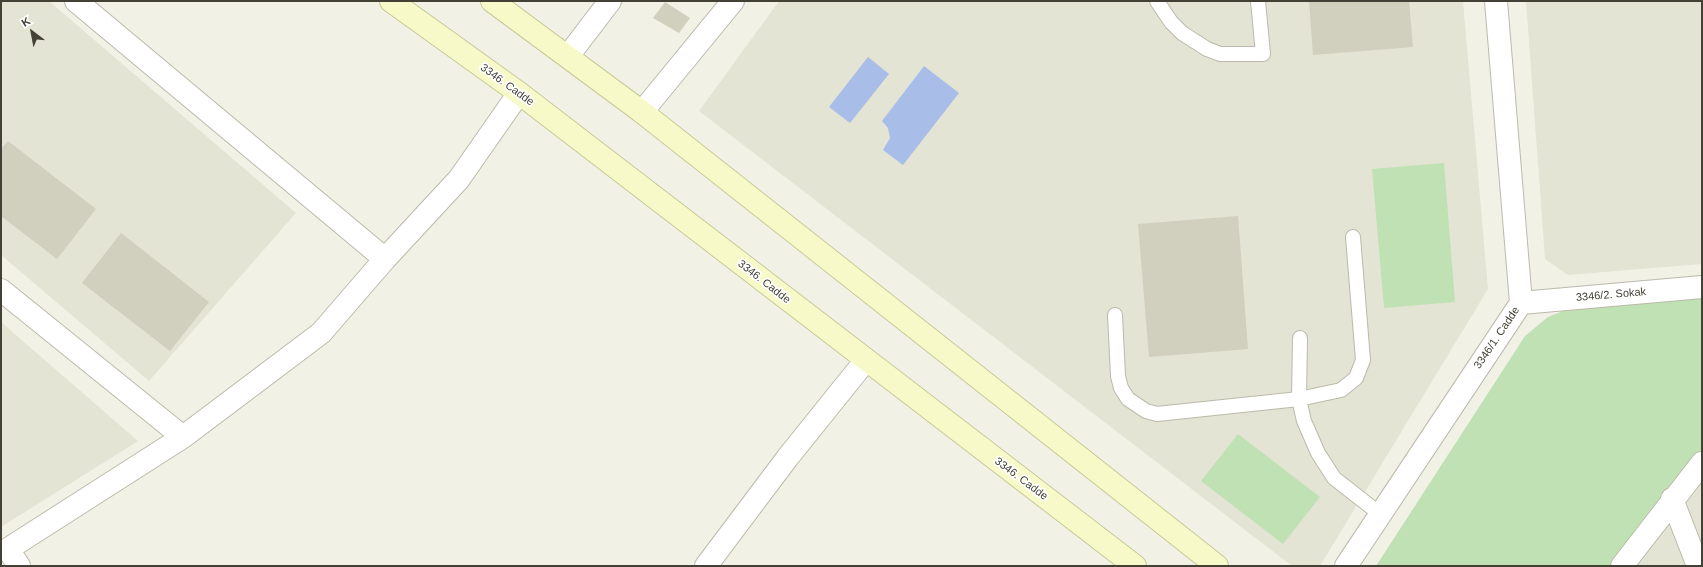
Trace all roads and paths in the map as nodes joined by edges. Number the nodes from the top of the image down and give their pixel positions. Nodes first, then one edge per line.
1 (76, 1) edge
2 (391, 1) edge
3 (492, 1) edge
4 (610, 1) edge
5 (733, 1) edge
6 (1157, 1) edge
7 (1258, 1) edge
8 (1496, 1) edge
9 (568, 56) junction
10 (519, 93) junction
11 (642, 112) junction
12 (1353, 237) dead end
13 (385, 259) junction
14 (1702, 287) edge
15 (1, 290) edge
16 (1521, 303) junction
17 (1115, 315) dead end
18 (1300, 338) dead end
19 (866, 360) junction
20 (1299, 399) junction
21 (184, 436) junction
22 (1702, 462) edge
23 (1672, 500) junction
24 (1380, 514) junction
25 (9, 556) edge
26 (706, 566) edge
27 (1135, 566) edge
28 (1218, 566) edge
29 (1346, 566) edge
30 (1622, 566) edge
31 (1698, 566) edge

1 - 13 street
2 - 10 street, 3346. Cadde
3 - 9 street
4 - 9 street
5 - 11 street
6 - 7 lane
8 - 16 street, 3346/1. Cadde
9 - 11 street
10 - 13 street
10 - 19 street, 3346. Cadde
11 - 28 street
12 - 20 lane
13 - 21 street
14 - 16 street, 3346/2. Sokak
15 - 21 street
16 - 24 street, 3346/1. Cadde
17 - 20 lane
18 - 20 lane
19 - 26 street
19 - 27 street, 3346. Cadde
20 - 24 lane
21 - 25 street
22 - 23 street
23 - 30 street
23 - 31 street
24 - 29 street, 3346/1. Cadde

